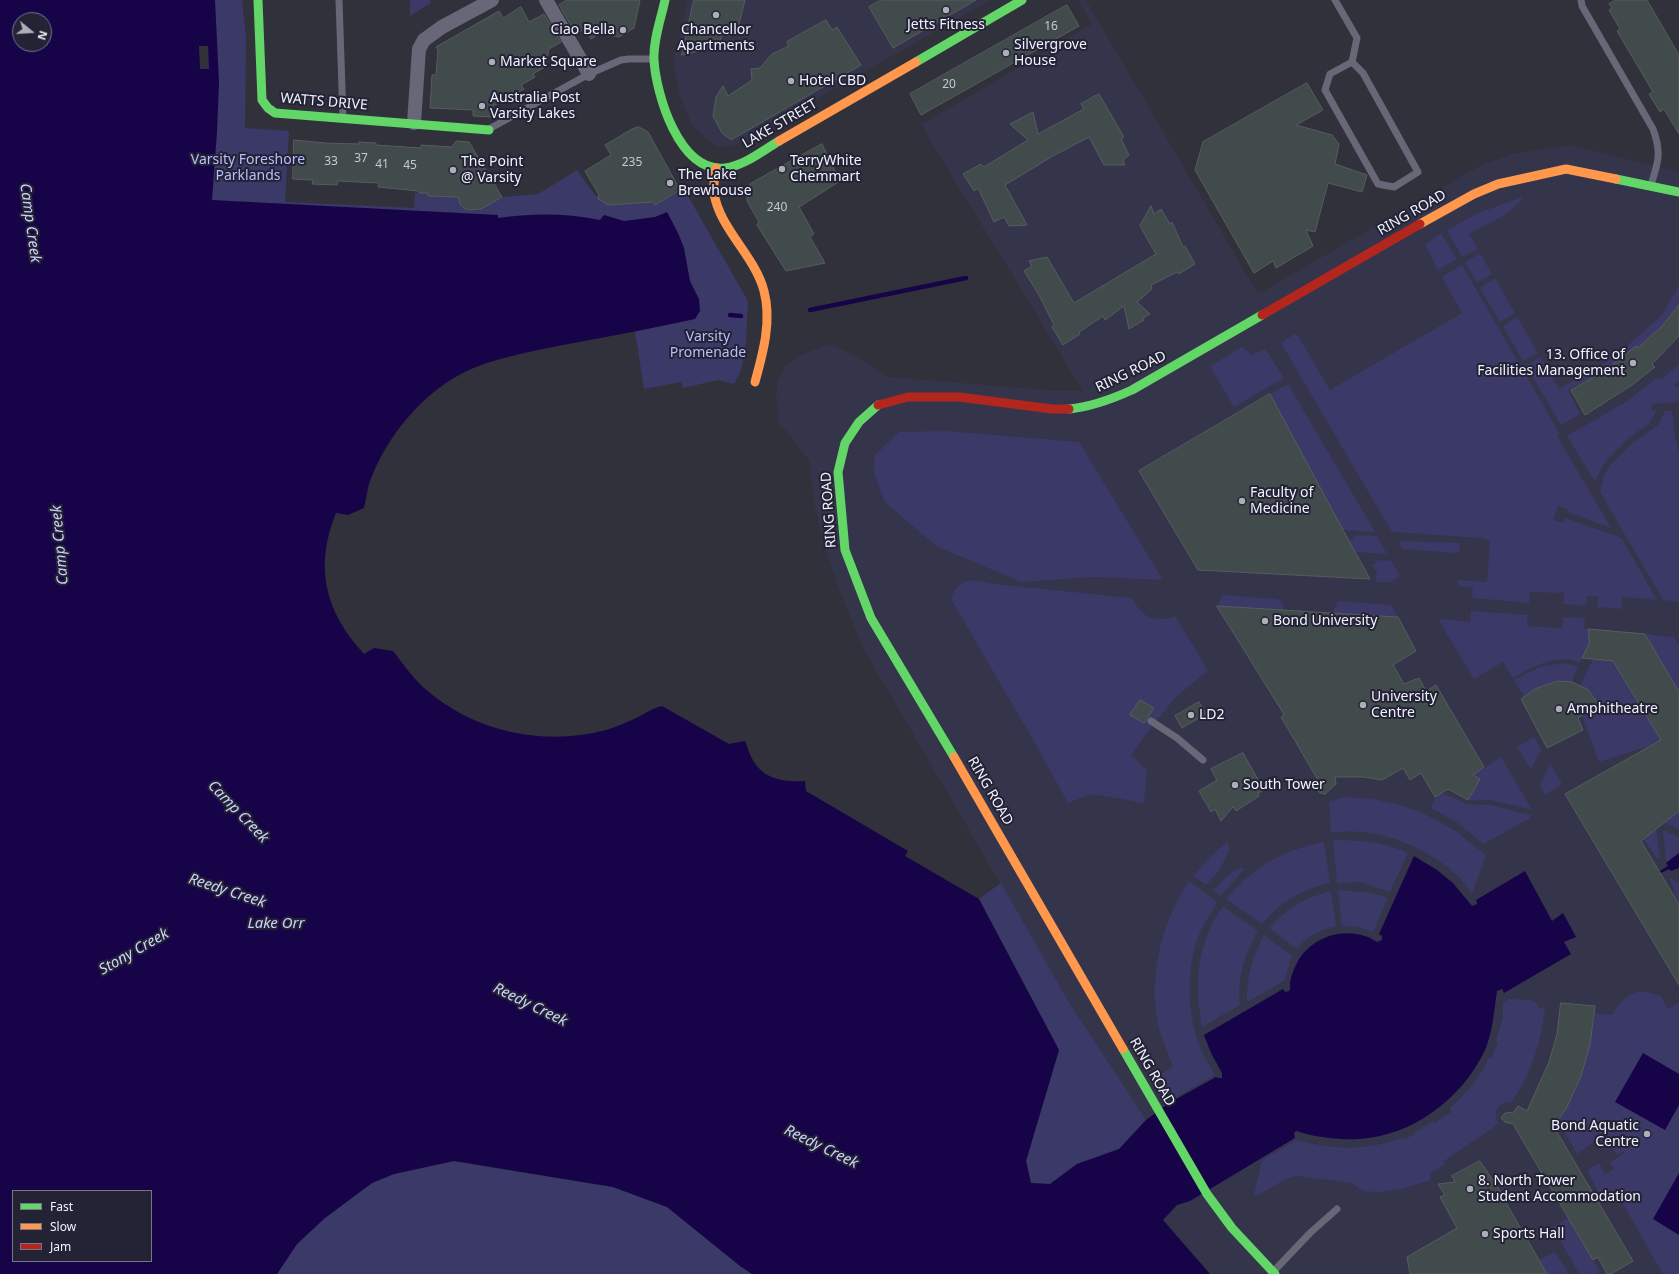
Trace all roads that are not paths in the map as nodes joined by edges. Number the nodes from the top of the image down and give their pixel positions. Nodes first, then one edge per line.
1 (258, 0) edge
2 (339, 0) edge
3 (492, 0) edge
4 (546, 0) edge
5 (665, 0) edge
6 (1022, 0) edge
7 (1335, 0) edge
8 (1581, 0) edge
9 (654, 59) junction
10 (1352, 62) junction
11 (589, 74) junction
12 (343, 119) junction
13 (414, 123) junction
14 (489, 130) joint
15 (716, 168) junction
16 (1651, 186) junction
17 (1679, 192) edge
18 (755, 382) dead end
19 (1151, 720) dead end
20 (1204, 760) dead end
21 (1337, 1208) dead end
22 (1274, 1273) edge

1 - 12 street, WATTS DRIVE
2 - 12 lane
3 - 13 street
4 - 11 street
5 - 9 street
6 - 15 street, LAKE STREET
7 - 10 lane
8 - 16 lane
9 - 11 lane
9 - 15 street
10 - 10 lane
11 - 14 lane
12 - 13 street, WATTS DRIVE
13 - 14 street, WATTS DRIVE
15 - 18 street
16 - 17 street, RING ROAD
16 - 22 street, RING ROAD
19 - 20 lane
21 - 22 lane

